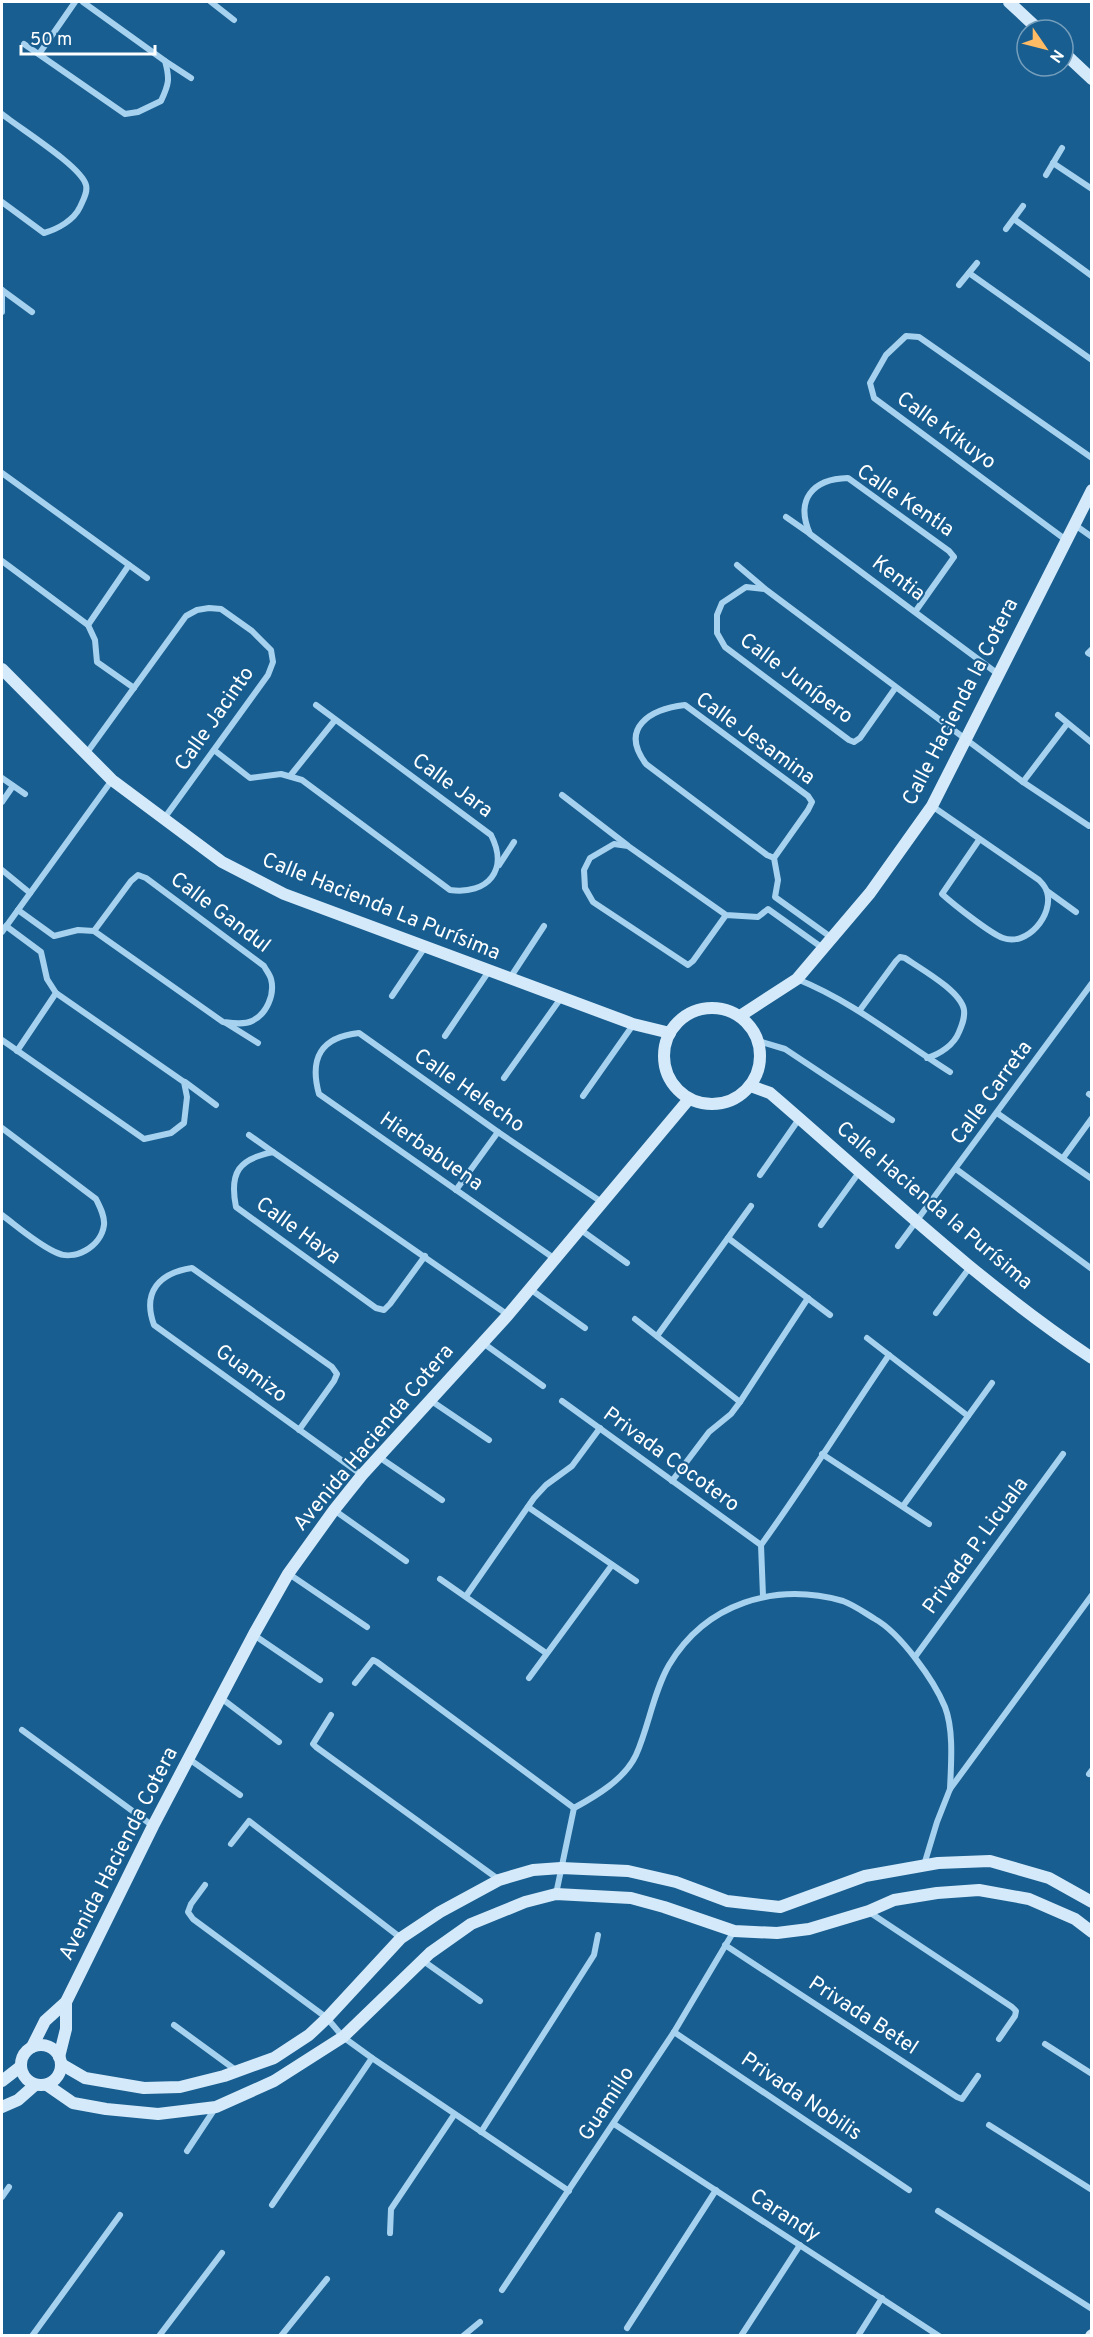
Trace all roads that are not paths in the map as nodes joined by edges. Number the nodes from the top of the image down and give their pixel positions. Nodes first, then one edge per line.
1 (75, 2) edge
2 (83, 2) edge
3 (211, 2) edge
4 (1009, 2) edge
5 (1026, 18) edge
6 (234, 20) dead end
7 (24, 44) dead end
8 (39, 54) junction
9 (165, 61) junction
10 (1075, 63) edge
11 (191, 78) dead end
12 (1092, 79) edge
13 (2, 114) edge
14 (1062, 148) dead end
15 (1053, 163) junction
16 (1046, 175) dead end
17 (1092, 189) edge
18 (2, 202) edge
19 (1023, 206) dead end
20 (1014, 219) junction
21 (1006, 229) dead end
22 (977, 263) dead end
23 (969, 273) junction
24 (1092, 276) edge
25 (959, 285) dead end
26 (2, 290) edge
27 (2, 312) edge
28 (32, 312) dead end
29 (1092, 360) edge
30 (1092, 458) edge
31 (2, 473) edge
32 (1090, 499) edge
33 (786, 517) dead end
34 (1074, 524) junction
35 (810, 534) junction
36 (1092, 537) edge
37 (1066, 540) junction
38 (2, 561) edge
39 (129, 565) junction
40 (737, 565) dead end
41 (147, 578) dead end
42 (765, 589) junction
43 (915, 612) junction
44 (88, 625) junction
45 (1092, 649) edge
46 (1092, 655) edge
47 (2, 669) edge
48 (999, 674) junction
49 (896, 687) junction
50 (134, 688) junction
51 (316, 705) dead end
52 (1058, 715) dead end
53 (335, 720) junction
54 (1067, 724) junction
55 (966, 738) junction
56 (1092, 743) edge
57 (213, 750) junction
58 (86, 754) junction
59 (290, 776) junction
60 (2, 778) edge
61 (112, 780) junction
62 (1023, 782) junction
63 (13, 786) junction
64 (25, 794) dead end
65 (562, 795) dead end
66 (2, 802) edge
67 (932, 806) junction
68 (163, 819) junction
69 (1091, 826) edge
70 (979, 840) junction
71 (514, 842) dead end
72 (628, 846) junction
73 (774, 858) junction
74 (498, 865) junction
75 (2, 870) edge
76 (1047, 891) junction
77 (30, 894) junction
78 (18, 910) junction
79 (1076, 912) dead end
80 (726, 915) junction
81 (544, 926) dead end
82 (4, 929) edge
83 (94, 931) junction
84 (833, 938) junction
85 (425, 947) junction
86 (824, 950) junction
87 (489, 971) junction
88 (510, 979) junction
89 (797, 979) junction
90 (1092, 983) edge
91 (56, 993) junction
92 (392, 996) dead end
93 (561, 998) junction
94 (860, 1010) junction
95 (740, 1016) junction
96 (223, 1022) junction
97 (633, 1024) junction
98 (670, 1033) junction
99 (445, 1036) dead end
100 (2, 1040) edge
101 (758, 1041) junction
102 (258, 1043) dead end
103 (17, 1051) junction
104 (318, 1057) joint
105 (927, 1058) junction
106 (950, 1072) dead end
107 (504, 1078) dead end
108 (184, 1082) junction
109 (751, 1086) junction
110 (584, 1096) dead end
111 (689, 1099) junction
112 (216, 1105) dead end
113 (997, 1113) junction
114 (800, 1118) junction
115 (1092, 1118) edge
116 (892, 1120) dead end
117 (2, 1128) edge
118 (498, 1132) junction
119 (249, 1135) dead end
120 (273, 1152) junction
121 (1063, 1158) junction
122 (956, 1169) junction
123 (860, 1171) junction
124 (760, 1175) dead end
125 (1092, 1179) edge
126 (456, 1190) junction
127 (603, 1203) junction
128 (751, 1206) dead end
129 (2, 1215) edge
130 (918, 1221) junction
131 (821, 1225) dead end
132 (581, 1230) junction
133 (728, 1238) junction
134 (898, 1246) dead end
135 (425, 1256) junction
136 (555, 1259) junction
137 (627, 1263) dead end
138 (970, 1266) junction
139 (1092, 1269) edge
140 (530, 1289) junction
141 (808, 1298) junction
142 (936, 1313) dead end
143 (508, 1315) junction
144 (830, 1316) dead end
145 (635, 1319) dead end
146 (585, 1328) dead end
147 (657, 1336) junction
148 (867, 1338) dead end
149 (482, 1342) junction
150 (889, 1355) junction
151 (1092, 1358) edge
152 (992, 1383) dead end
153 (543, 1386) dead end
154 (429, 1400) junction
155 (562, 1401) dead end
156 (740, 1402) junction
157 (968, 1416) junction
158 (600, 1428) junction
159 (299, 1430) junction
160 (489, 1440) dead end
161 (822, 1454) junction
162 (1063, 1454) dead end
163 (379, 1457) junction
164 (362, 1475) junction
165 (672, 1482) junction
166 (442, 1500) dead end
167 (903, 1506) junction
168 (528, 1507) junction
169 (334, 1510) junction
170 (929, 1524) dead end
171 (761, 1545) junction
172 (406, 1561) dead end
173 (612, 1565) junction
174 (288, 1574) junction
175 (440, 1579) dead end
176 (636, 1581) dead end
177 (1092, 1595) edge
178 (465, 1596) junction
179 (763, 1596) junction
180 (367, 1627) dead end
181 (254, 1634) junction
182 (546, 1653) junction
183 (915, 1657) junction
184 (529, 1678) dead end
185 (321, 1680) dead end
186 (355, 1683) dead end
187 (220, 1697) junction
188 (331, 1715) dead end
189 (22, 1730) dead end
190 (279, 1742) dead end
191 (189, 1759) junction
192 (951, 1789) junction
193 (240, 1795) dead end
194 (574, 1808) junction
195 (153, 1826) junction
196 (231, 1844) dead end
197 (924, 1865) junction
198 (561, 1868) junction
199 (499, 1880) junction
200 (205, 1885) dead end
201 (556, 1894) junction
202 (1092, 1902) edge
203 (869, 1911) junction
204 (734, 1931) junction
205 (1092, 1932) edge
206 (598, 1935) dead end
207 (401, 1938) junction
208 (725, 1945) junction
209 (422, 1960) junction
210 (480, 2001) dead end
211 (66, 2002) junction
212 (327, 2018) junction
213 (174, 2025) dead end
214 (674, 2032) junction
215 (344, 2037) junction
216 (999, 2039) dead end
217 (1045, 2044) dead end
218 (32, 2047) junction
219 (372, 2058) junction
220 (60, 2061) junction
221 (20, 2067) junction
222 (238, 2071) junction
223 (1092, 2074) edge
224 (978, 2076) dead end
225 (2, 2081) edge
226 (41, 2085) junction
227 (2, 2107) edge
228 (216, 2107) junction
229 (454, 2115) junction
230 (614, 2124) junction
231 (990, 2125) dead end
232 (481, 2132) junction
233 (187, 2151) dead end
234 (9, 2187) dead end
235 (716, 2190) junction
236 (909, 2190) dead end
237 (1092, 2190) edge
238 (569, 2191) junction
239 (2, 2197) edge
240 (272, 2205) dead end
241 (938, 2211) dead end
242 (120, 2216) dead end
243 (390, 2233) dead end
244 (800, 2245) junction
245 (222, 2253) dead end
246 (327, 2279) dead end
247 (502, 2290) dead end
248 (882, 2298) junction
249 (1092, 2309) edge
250 (480, 2322) dead end
251 (627, 2328) dead end
252 (32, 2336) edge
253 (159, 2336) edge
254 (281, 2336) edge
255 (463, 2336) edge
256 (741, 2336) edge
257 (858, 2336) edge
258 (939, 2336) edge

1 - 8 street
2 - 9 street
3 - 6 street
4 - 5 street
7 - 8 street
8 - 9 street
9 - 11 street
10 - 12 street
13 - 18 street
14 - 15 street
15 - 16 street
15 - 17 street
19 - 20 street
20 - 21 street
20 - 24 street
22 - 23 street
23 - 25 street
23 - 29 street
26 - 27 street
26 - 28 street
30 - 37 street, Calle Kikuyo
31 - 39 street
32 - 34 street, Calle Hacienda la Cotera
33 - 35 street, Kentia
34 - 36 street
34 - 37 street, Calle Hacienda la Cotera
35 - 43 street, Kentia
35 - 43 street, Calle Kentla
37 - 48 street, Calle Hacienda la Cotera
38 - 44 street
39 - 41 street
39 - 44 street
40 - 42 street
42 - 49 street
42 - 49 street, Calle Junípero
43 - 48 street, Kentia
44 - 50 street
45 - 46 street
47 - 58 street, Calle Hacienda La Purísima
48 - 55 street, Calle Hacienda la Cotera
49 - 55 street
50 - 57 street, Calle Jacinto
50 - 58 street, Calle Jacinto
51 - 53 street, Calle Jara
52 - 54 street
53 - 59 street
53 - 74 street, Calle Jara
54 - 56 street
54 - 62 street
55 - 62 street
55 - 67 street, Calle Hacienda la Cotera
57 - 59 street
57 - 68 street, Calle Jacinto
58 - 61 street, Calle Hacienda La Purísima
59 - 74 street
60 - 63 street
61 - 68 street, Calle Hacienda La Purísima
61 - 77 street
62 - 69 street
63 - 64 street
63 - 66 street
65 - 72 street
67 - 70 street
67 - 84 street, Calle Hacienda la Cotera
68 - 85 street, Calle Hacienda La Purísima
70 - 76 street
70 - 76 street
71 - 74 street
72 - 80 street
72 - 80 street
73 - 73 street, Calle Jesamina
73 - 84 street
75 - 77 street
76 - 79 street
77 - 78 street
78 - 82 street
78 - 83 street
80 - 86 street
81 - 88 street
82 - 91 street
83 - 96 street
83 - 96 street, Calle Gandul
84 - 86 street, Calle Hacienda la Cotera
85 - 87 street, Calle Hacienda La Purísima
85 - 92 street
86 - 89 street, Calle Hacienda la Cotera
87 - 88 street, Calle Hacienda La Purísima
87 - 99 street
88 - 93 street, Calle Hacienda La Purísima
89 - 94 street
89 - 95 street, Calle Hacienda la Cotera
90 - 113 street, Calle Carreta
91 - 103 street
91 - 108 street
93 - 97 street, Calle Hacienda La Purísima
93 - 107 street
94 - 105 street
94 - 105 street
95 - 98 street
95 - 101 street
96 - 102 street
97 - 98 street, Calle Hacienda La Purísima
97 - 110 street
98 - 111 street
100 - 103 street
101 - 109 street
101 - 116 street
103 - 108 street
104 - 118 street, Calle Helecho
104 - 126 street, Hierbabuena
105 - 106 street
108 - 112 street
109 - 111 street
109 - 114 street, Calle Hacienda la Purísima
111 - 127 street, Avenida Hacienda Cotera
113 - 121 street
113 - 122 street, Calle Carreta
114 - 123 street, Calle Hacienda la Purísima
114 - 124 street
115 - 121 street
117 - 129 street
118 - 126 street
118 - 127 street, Calle Helecho
119 - 120 street
120 - 135 street
120 - 135 street, Calle Haya
121 - 125 street
122 - 130 street, Calle Carreta
122 - 139 street
123 - 130 street, Calle Hacienda la Purísima
123 - 131 street
126 - 136 street, Hierbabuena
127 - 132 street, Avenida Hacienda Cotera
128 - 133 street
130 - 134 street, Calle Carreta
130 - 138 street, Calle Hacienda la Purísima
132 - 136 street, Avenida Hacienda Cotera
132 - 137 street
133 - 141 street
133 - 147 street
135 - 143 street
136 - 140 street, Avenida Hacienda Cotera
138 - 142 street
138 - 151 street, Calle Hacienda la Purísima
140 - 143 street, Avenida Hacienda Cotera
140 - 146 street
141 - 144 street
141 - 156 street
143 - 149 street, Avenida Hacienda Cotera
145 - 147 street
147 - 156 street
148 - 150 street
149 - 153 street
149 - 154 street, Avenida Hacienda Cotera
150 - 157 street
150 - 161 street
152 - 157 street
154 - 160 street
154 - 163 street, Avenida Hacienda Cotera
155 - 158 street, Privada Cocotero
156 - 165 street
157 - 167 street
158 - 165 street, Privada Cocotero
158 - 168 street
159 - 159 street, Guamizo
159 - 164 street, Guamizo
161 - 167 street
161 - 171 street
162 - 183 street, Privada P. Licuala
163 - 164 street, Avenida Hacienda Cotera
163 - 166 street
164 - 169 street, Avenida Hacienda Cotera
165 - 171 street, Privada Cocotero
167 - 170 street
168 - 173 street
168 - 178 street
169 - 172 street
169 - 174 street, Avenida Hacienda Cotera
171 - 179 street
173 - 176 street
173 - 182 street
174 - 180 street
174 - 181 street, Avenida Hacienda Cotera
175 - 178 street
177 - 192 street
178 - 182 street
179 - 183 street
179 - 194 street
181 - 185 street
181 - 187 street, Avenida Hacienda Cotera
182 - 184 street
183 - 192 street
186 - 194 street
187 - 190 street
187 - 191 street, Avenida Hacienda Cotera
188 - 199 street
189 - 195 street
191 - 193 street
191 - 195 street, Avenida Hacienda Cotera
192 - 197 street
194 - 198 street
195 - 211 street, Avenida Hacienda Cotera
196 - 207 street
197 - 198 street
197 - 202 street
198 - 199 street
198 - 201 street
199 - 207 street
200 - 212 street
201 - 204 street
201 - 209 street
203 - 204 street
203 - 205 street
203 - 216 street
204 - 208 street, Guamillo
206 - 232 street
207 - 212 street
208 - 214 street, Guamillo
208 - 224 street, Privada Betel
209 - 210 street
209 - 215 street
211 - 218 street
211 - 220 street
212 - 215 street
212 - 222 street
213 - 222 street
214 - 230 street, Guamillo
214 - 236 street, Privada Nobilis
215 - 219 street
215 - 228 street
217 - 223 street
218 - 220 street
218 - 221 street
219 - 229 street
219 - 240 street
220 - 222 street
220 - 226 street
221 - 225 street
221 - 226 street
226 - 227 street
226 - 228 street
228 - 233 street
229 - 232 street
229 - 243 street
230 - 235 street, Carandy
230 - 238 street, Guamillo
231 - 237 street
232 - 238 street
234 - 239 street
235 - 244 street, Carandy
235 - 251 street
238 - 247 street, Guamillo
241 - 249 street
242 - 252 street
244 - 248 street, Carandy
244 - 256 street
245 - 253 street
246 - 254 street
248 - 257 street
248 - 258 street, Carandy
250 - 255 street

